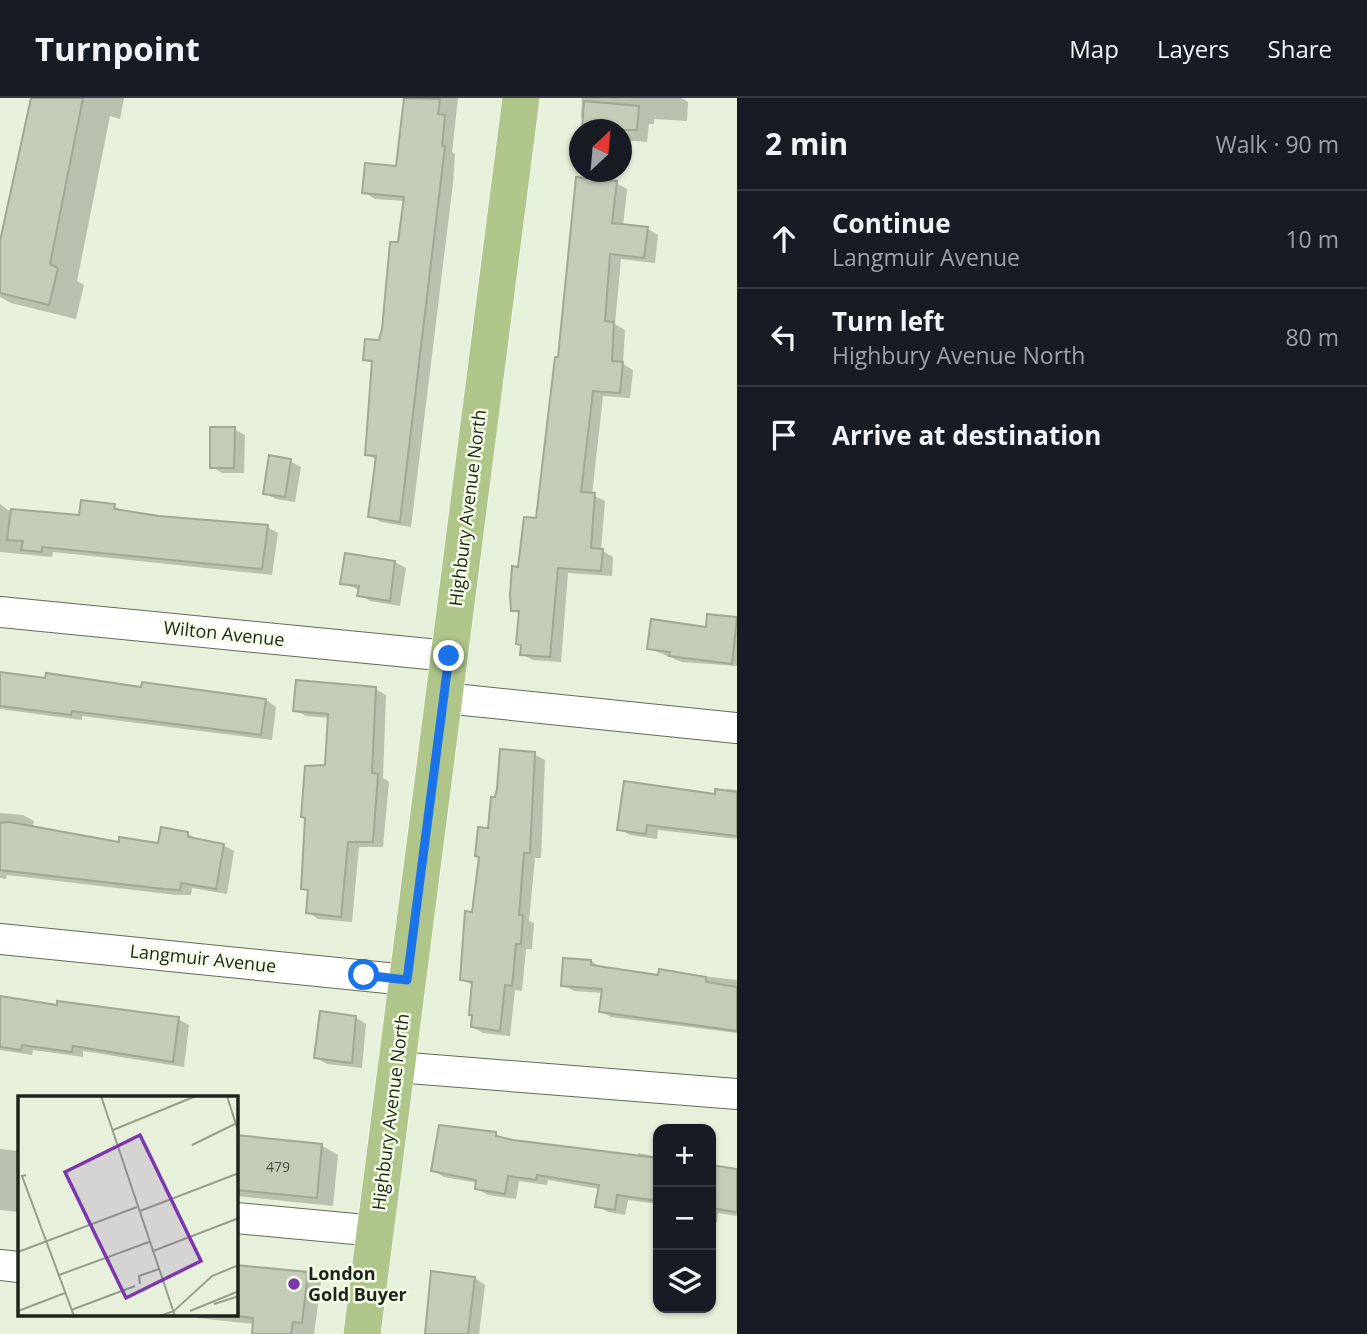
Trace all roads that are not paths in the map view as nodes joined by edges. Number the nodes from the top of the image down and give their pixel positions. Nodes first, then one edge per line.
1 (521, 98) edge
2 (0, 612) edge
3 (449, 656) junction
4 (444, 698) junction
5 (737, 728) edge
6 (0, 939) edge
7 (407, 980) junction
8 (396, 1067) junction
9 (737, 1094) edge
10 (238, 1218) edge
11 (376, 1231) junction
12 (0, 1265) edge
13 (18, 1267) edge
14 (362, 1334) edge

1 - 3 main road, Highbury Avenue North
2 - 3 street, Wilton Avenue
3 - 4 main road, Highbury Avenue North
4 - 5 street
4 - 7 main road, Highbury Avenue North
6 - 7 street, Langmuir Avenue
7 - 8 main road, Highbury Avenue North
8 - 9 street
8 - 11 main road, Highbury Avenue North
10 - 11 street
11 - 14 main road, Highbury Avenue North
12 - 13 street

